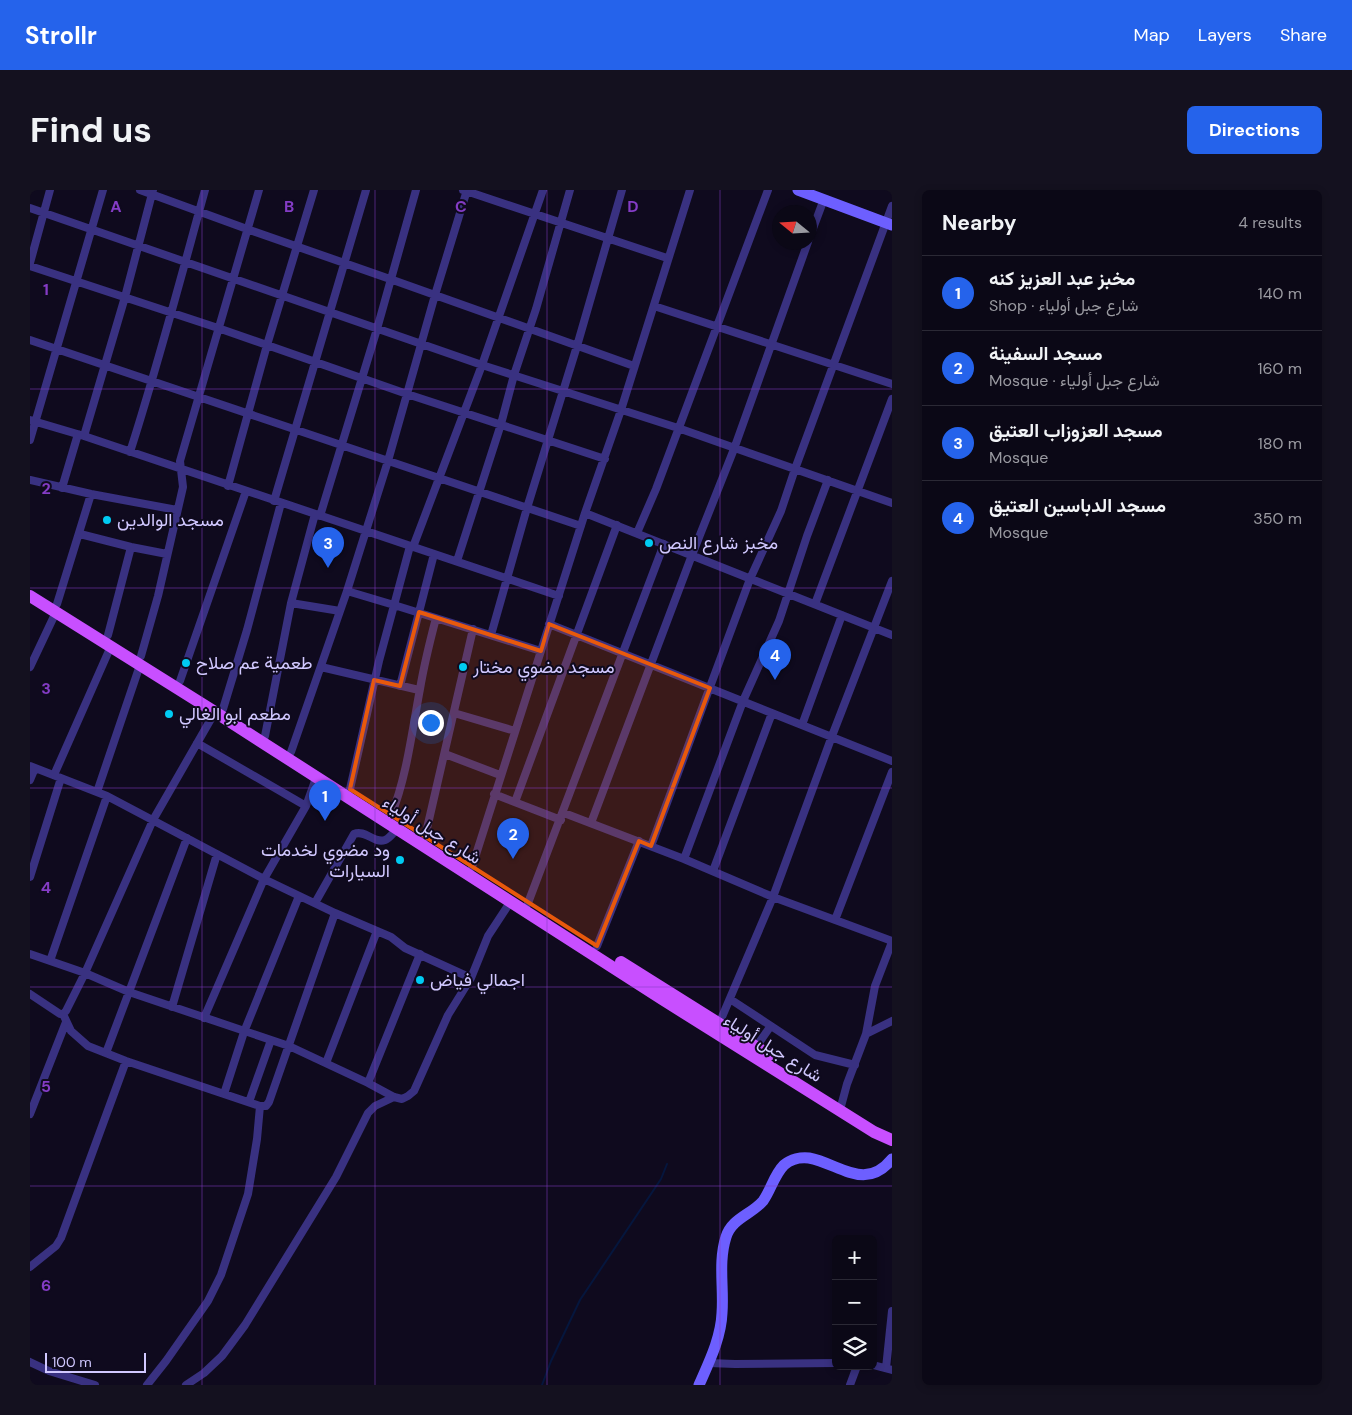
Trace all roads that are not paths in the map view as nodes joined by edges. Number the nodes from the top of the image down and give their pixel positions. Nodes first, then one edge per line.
1 (50, 190) edge
2 (104, 190) edge
3 (140, 190) edge
4 (205, 190) edge
5 (259, 190) edge
6 (314, 190) edge
7 (366, 190) edge
8 (416, 190) edge
9 (465, 190) edge
10 (543, 190) edge
11 (570, 190) edge
12 (622, 190) edge
13 (690, 190) edge
14 (768, 190) edge
15 (798, 190) edge
16 (152, 192) edge
17 (818, 195) edge
18 (892, 206) edge
19 (30, 208) edge
20 (199, 212) junction
21 (43, 213) junction
22 (534, 214) junction
23 (560, 222) junction
24 (889, 224) edge
25 (92, 229) junction
26 (247, 229) junction
27 (608, 237) junction
28 (138, 246) junction
29 (296, 246) junction
30 (806, 250) edge
31 (667, 258) junction
32 (184, 262) junction
33 (30, 264) edge
34 (344, 264) junction
35 (233, 279) junction
36 (390, 279) junction
37 (77, 282) junction
38 (435, 295) junction
39 (282, 296) junction
40 (125, 297) junction
41 (654, 306) junction
42 (171, 312) junction
43 (330, 312) junction
44 (498, 318) junction
45 (718, 326) junction
46 (218, 328) junction
47 (528, 328) junction
48 (377, 329) junction
49 (30, 340) edge
50 (421, 344) junction
51 (771, 344) junction
52 (268, 345) junction
53 (577, 346) junction
54 (57, 349) junction
55 (316, 361) junction
56 (105, 364) junction
57 (834, 364) junction
58 (482, 365) junction
59 (634, 366) junction
60 (514, 376) junction
61 (362, 378) junction
62 (153, 381) junction
63 (892, 384) edge
64 (562, 392) junction
65 (407, 394) junction
66 (198, 397) junction
67 (892, 399) edge
68 (621, 410) junction
69 (464, 412) junction
70 (248, 414) junction
71 (33, 421) edge
72 (501, 424) junction
73 (678, 428) junction
74 (296, 429) junction
75 (81, 435) junction
76 (30, 440) edge
77 (548, 440) junction
78 (341, 446) junction
79 (734, 449) junction
80 (130, 452) junction
81 (605, 459) junction
82 (388, 461) junction
83 (180, 469) junction
84 (795, 469) junction
85 (439, 478) junction
86 (30, 480) edge
87 (828, 480) junction
88 (228, 486) junction
89 (62, 488) junction
90 (858, 491) junction
91 (246, 492) junction
92 (480, 492) junction
93 (91, 494) junction
94 (278, 502) junction
95 (892, 503) edge
96 (527, 508) junction
97 (177, 510) junction
98 (585, 513) junction
99 (318, 515) junction
100 (617, 525) junction
101 (581, 526) junction
102 (366, 531) junction
103 (638, 533) junction
104 (80, 534) junction
105 (664, 544) junction
106 (411, 546) junction
107 (131, 548) junction
108 (167, 554) junction
109 (434, 554) junction
110 (692, 555) junction
111 (458, 562) junction
112 (507, 578) junction
113 (750, 579) junction
114 (892, 581) edge
115 (30, 588) edge
116 (347, 592) junction
117 (787, 592) junction
118 (30, 596) edge
119 (559, 596) junction
120 (292, 603) junction
121 (394, 604) junction
122 (815, 604) junction
123 (57, 608) junction
124 (340, 611) junction
125 (419, 612) junction
126 (842, 615) junction
127 (436, 618) junction
128 (549, 624) junction
129 (875, 628) junction
130 (473, 630) junction
131 (491, 635) junction
132 (578, 635) junction
133 (892, 635) edge
134 (110, 641) junction
135 (541, 650) junction
136 (622, 654) junction
137 (140, 660) junction
138 (652, 665) junction
139 (320, 666) junction
140 (30, 668) edge
141 (374, 680) junction
142 (180, 681) junction
143 (400, 686) junction
144 (710, 688) junction
145 (420, 690) junction
146 (744, 702) junction
147 (219, 710) junction
148 (454, 713) junction
149 (772, 713) junction
150 (802, 725) junction
151 (250, 730) junction
152 (515, 732) junction
153 (265, 736) junction
154 (832, 736) junction
155 (197, 743) junction
156 (290, 752) junction
157 (445, 754) junction
158 (892, 761) edge
159 (32, 767) edge
160 (892, 772) edge
161 (57, 776) junction
162 (500, 776) junction
163 (316, 778) junction
164 (30, 780) edge
165 (350, 789) junction
166 (97, 792) junction
167 (494, 794) junction
168 (107, 796) junction
169 (515, 802) junction
170 (306, 806) junction
171 (391, 816) junction
172 (562, 816) junction
173 (153, 820) junction
174 (591, 823) junction
175 (397, 829) junction
176 (425, 837) junction
177 (187, 838) junction
178 (639, 841) junction
179 (652, 846) junction
180 (217, 854) junction
181 (684, 859) junction
182 (472, 867) junction
183 (713, 871) junction
184 (30, 877) edge
185 (264, 879) junction
186 (300, 896) junction
187 (774, 897) junction
188 (511, 902) junction
189 (528, 903) junction
190 (315, 904) junction
191 (335, 914) junction
192 (835, 920) junction
193 (377, 931) junction
194 (892, 942) edge
195 (597, 946) junction
196 (30, 954) edge
197 (420, 954) junction
198 (50, 961) junction
199 (85, 973) junction
200 (471, 978) junction
201 (30, 992) edge
202 (129, 992) junction
203 (730, 999) junction
204 (172, 1007) junction
205 (64, 1014) junction
206 (204, 1018) junction
207 (892, 1021) edge
208 (66, 1022) junction
209 (719, 1024) junction
210 (770, 1027) junction
211 (244, 1032) junction
212 (866, 1034) junction
213 (271, 1040) junction
214 (288, 1046) junction
215 (756, 1048) junction
216 (106, 1053) junction
217 (126, 1061) junction
218 (326, 1063) junction
219 (855, 1065) junction
220 (368, 1083) junction
221 (224, 1094) junction
222 (394, 1096) junction
223 (250, 1102) junction
224 (260, 1106) junction
225 (841, 1106) junction
226 (30, 1114) edge
227 (892, 1131) edge
228 (892, 1140) edge
229 (890, 1164) edge
230 (30, 1267) edge
231 (892, 1311) edge
232 (30, 1362) edge
233 (709, 1363) junction
234 (832, 1363) edge
235 (889, 1369) edge
236 (856, 1370) edge
237 (95, 1385) edge
238 (147, 1385) edge
239 (186, 1385) edge
240 (699, 1385) edge
241 (850, 1385) edge

1 - 21 street
2 - 25 street
3 - 16 street
4 - 20 street
5 - 26 street
6 - 29 street
7 - 34 street
8 - 36 street
9 - 22 street
9 - 38 street
10 - 22 street
11 - 23 street
12 - 27 street
13 - 31 street
14 - 45 street
15 - 17 street
16 - 20 street
16 - 28 street
17 - 24 street
18 - 24 street
19 - 21 street
20 - 26 street
20 - 32 street
21 - 25 street
21 - 33 street
22 - 23 street
22 - 44 street
23 - 27 street
23 - 47 street
24 - 57 street
25 - 28 street
25 - 37 street
26 - 29 street
26 - 35 street
27 - 31 street
27 - 53 street
28 - 32 street
28 - 40 street
29 - 34 street
29 - 39 street
30 - 51 street
31 - 41 street
32 - 35 street
32 - 42 street
33 - 37 street
34 - 36 street
34 - 43 street
35 - 39 street
35 - 46 street
36 - 38 street
36 - 48 street
37 - 40 street
37 - 54 street
38 - 44 street
38 - 50 street
39 - 43 street
39 - 52 street
40 - 42 street
40 - 56 street
41 - 45 street
41 - 59 street
42 - 46 street
42 - 62 street
43 - 48 street
43 - 55 street
44 - 47 street
44 - 58 street
45 - 51 street
45 - 73 street
46 - 52 street
46 - 66 street
47 - 53 street
47 - 60 street
48 - 50 street
48 - 61 street
49 - 54 street
50 - 58 street
50 - 65 street
51 - 57 street
51 - 79 street
52 - 55 street
52 - 70 street
53 - 59 street
53 - 64 street
54 - 56 street
54 - 71 street
55 - 61 street
55 - 74 street
56 - 62 street
56 - 75 street
57 - 63 street
57 - 84 street
58 - 60 street
58 - 69 street
59 - 68 street
60 - 64 street
60 - 72 street
61 - 65 street
61 - 78 street
62 - 66 street
62 - 80 street
64 - 68 street
64 - 77 street
65 - 69 street
65 - 82 street
66 - 70 street
66 - 83 street
67 - 90 street
68 - 73 street
68 - 81 street
69 - 72 street
69 - 85 street
70 - 74 street
70 - 88 street
71 - 75 street
71 - 76 street
72 - 77 street
72 - 92 street
73 - 79 street
73 - 103 street
74 - 78 street
74 - 94 street
75 - 80 street
75 - 89 street
77 - 81 street
77 - 96 street
78 - 82 street
78 - 99 street
79 - 84 street
79 - 110 street
80 - 83 street
81 - 98 street
82 - 85 street
82 - 102 street
83 - 88 street
83 - 97 street
84 - 87 street
84 - 113 street
85 - 92 street
85 - 106 street
86 - 89 street
87 - 90 street
87 - 117 street
88 - 91 street
89 - 93 street
90 - 95 street
90 - 122 street
91 - 94 street
91 - 142 street
92 - 96 street
92 - 111 street
93 - 97 street
93 - 104 street
94 - 99 street
94 - 147 street
96 - 101 street
96 - 112 street
97 - 108 street
98 - 100 street
98 - 101 street
99 - 102 street
99 - 120 street
100 - 103 street
100 - 132 street
101 - 119 street
102 - 106 street
102 - 116 street
103 - 105 street
104 - 107 street
104 - 123 street
105 - 110 street
105 - 136 street
106 - 109 street
106 - 121 street
107 - 108 street
107 - 134 street
108 - 137 street
109 - 111 street
109 - 125 street
110 - 113 street
110 - 138 street
111 - 112 street
112 - 119 street
112 - 131 street
113 - 117 street
113 - 144 street
114 - 129 street
115 - 123 main road, شارع جبل أولياء
116 - 121 street
116 - 124 street
117 - 122 street
117 - 146 street
118 - 123 main road, شارع جبل أولياء
119 - 128 street
120 - 124 street
120 - 153 street
121 - 125 street
121 - 141 street
122 - 126 street
123 - 134 main road, شارع جبل أولياء
123 - 140 street
124 - 139 street
125 - 127 street
125 - 143 street
126 - 129 street
126 - 150 street
127 - 130 street
127 - 145 street
128 - 132 street
128 - 135 street
129 - 133 street
129 - 154 street
130 - 131 street
130 - 148 street
131 - 135 street
132 - 136 street
132 - 169 street
134 - 137 main road, شارع جبل أولياء
134 - 161 street
135 - 152 street
136 - 138 street
136 - 172 street
137 - 142 main road, شارع جبل أولياء
137 - 147 main road, شارع جبل أولياء
137 - 166 street
138 - 144 street
138 - 174 street
139 - 141 street
139 - 156 street
141 - 143 street
141 - 165 street
142 - 147 main road, شارع جبل أولياء
143 - 145 street
144 - 146 street
144 - 179 street
145 - 171 street
146 - 149 street
146 - 181 street
147 - 151 main road, شارع جبل أولياء
147 - 155 street
148 - 152 street
148 - 157 street
149 - 150 street
149 - 183 street
150 - 154 street
151 - 153 main road, شارع جبل أولياء
151 - 163 main road, شارع جبل أولياء
152 - 162 street
153 - 156 main road, شارع جبل أولياء
154 - 158 street
154 - 187 street
155 - 170 street
155 - 173 street
156 - 165 main road, شارع جبل أولياء
157 - 162 street
157 - 176 street
159 - 161 street
159 - 164 street
160 - 192 street
161 - 166 street
161 - 184 street
162 - 167 street
163 - 170 street
163 - 175 main road, شارع جبل أولياء
165 - 171 main road, شارع جبل أولياء
166 - 168 street
167 - 169 street
167 - 182 street
168 - 173 street
168 - 198 street
169 - 172 street
170 - 185 street
171 - 176 main road, شارع جبل أولياء
172 - 174 street
172 - 189 street
173 - 177 street
173 - 199 street
174 - 178 street
175 - 188 main road, شارع جبل أولياء
175 - 190 street
176 - 182 main road, شارع جبل أولياء
177 - 180 street
177 - 202 street
178 - 179 street
178 - 195 street
179 - 181 street
180 - 185 street
180 - 204 street
181 - 183 street
182 - 189 main road, شارع جبل أولياء
183 - 187 street
185 - 186 street
185 - 206 street
186 - 190 street
186 - 211 street
187 - 192 street
187 - 203 street
188 - 200 street
188 - 225 main road, شارع جبل أولياء
189 - 195 main road, شارع جبل أولياء
190 - 191 street
191 - 193 street
191 - 214 street
192 - 194 street
193 - 197 street
193 - 218 street
194 - 212 street
195 - 209 main road, شارع جبل أولياء
196 - 198 street
197 - 200 street
197 - 220 street
198 - 199 street
199 - 202 street
199 - 205 street
200 - 222 street
201 - 205 street
202 - 204 street
202 - 216 street
203 - 209 street
203 - 210 street
204 - 206 street
205 - 208 street
206 - 211 street
207 - 212 street
208 - 216 street
208 - 226 street
209 - 215 main road, شارع جبل أولياء
210 - 215 street
210 - 219 street
211 - 213 street
211 - 221 street
212 - 219 street
213 - 214 street
213 - 223 street
214 - 218 street
214 - 224 street
215 - 225 main road, شارع جبل أولياء
216 - 217 street
217 - 221 street
217 - 230 street
218 - 220 street
219 - 225 street
220 - 222 street
221 - 223 street
222 - 239 street
223 - 224 street
224 - 238 street
225 - 227 main road, شارع جبل أولياء
225 - 228 main road, شارع جبل أولياء
229 - 233 street
231 - 235 street
232 - 237 street
233 - 234 street
233 - 240 street
236 - 241 street

